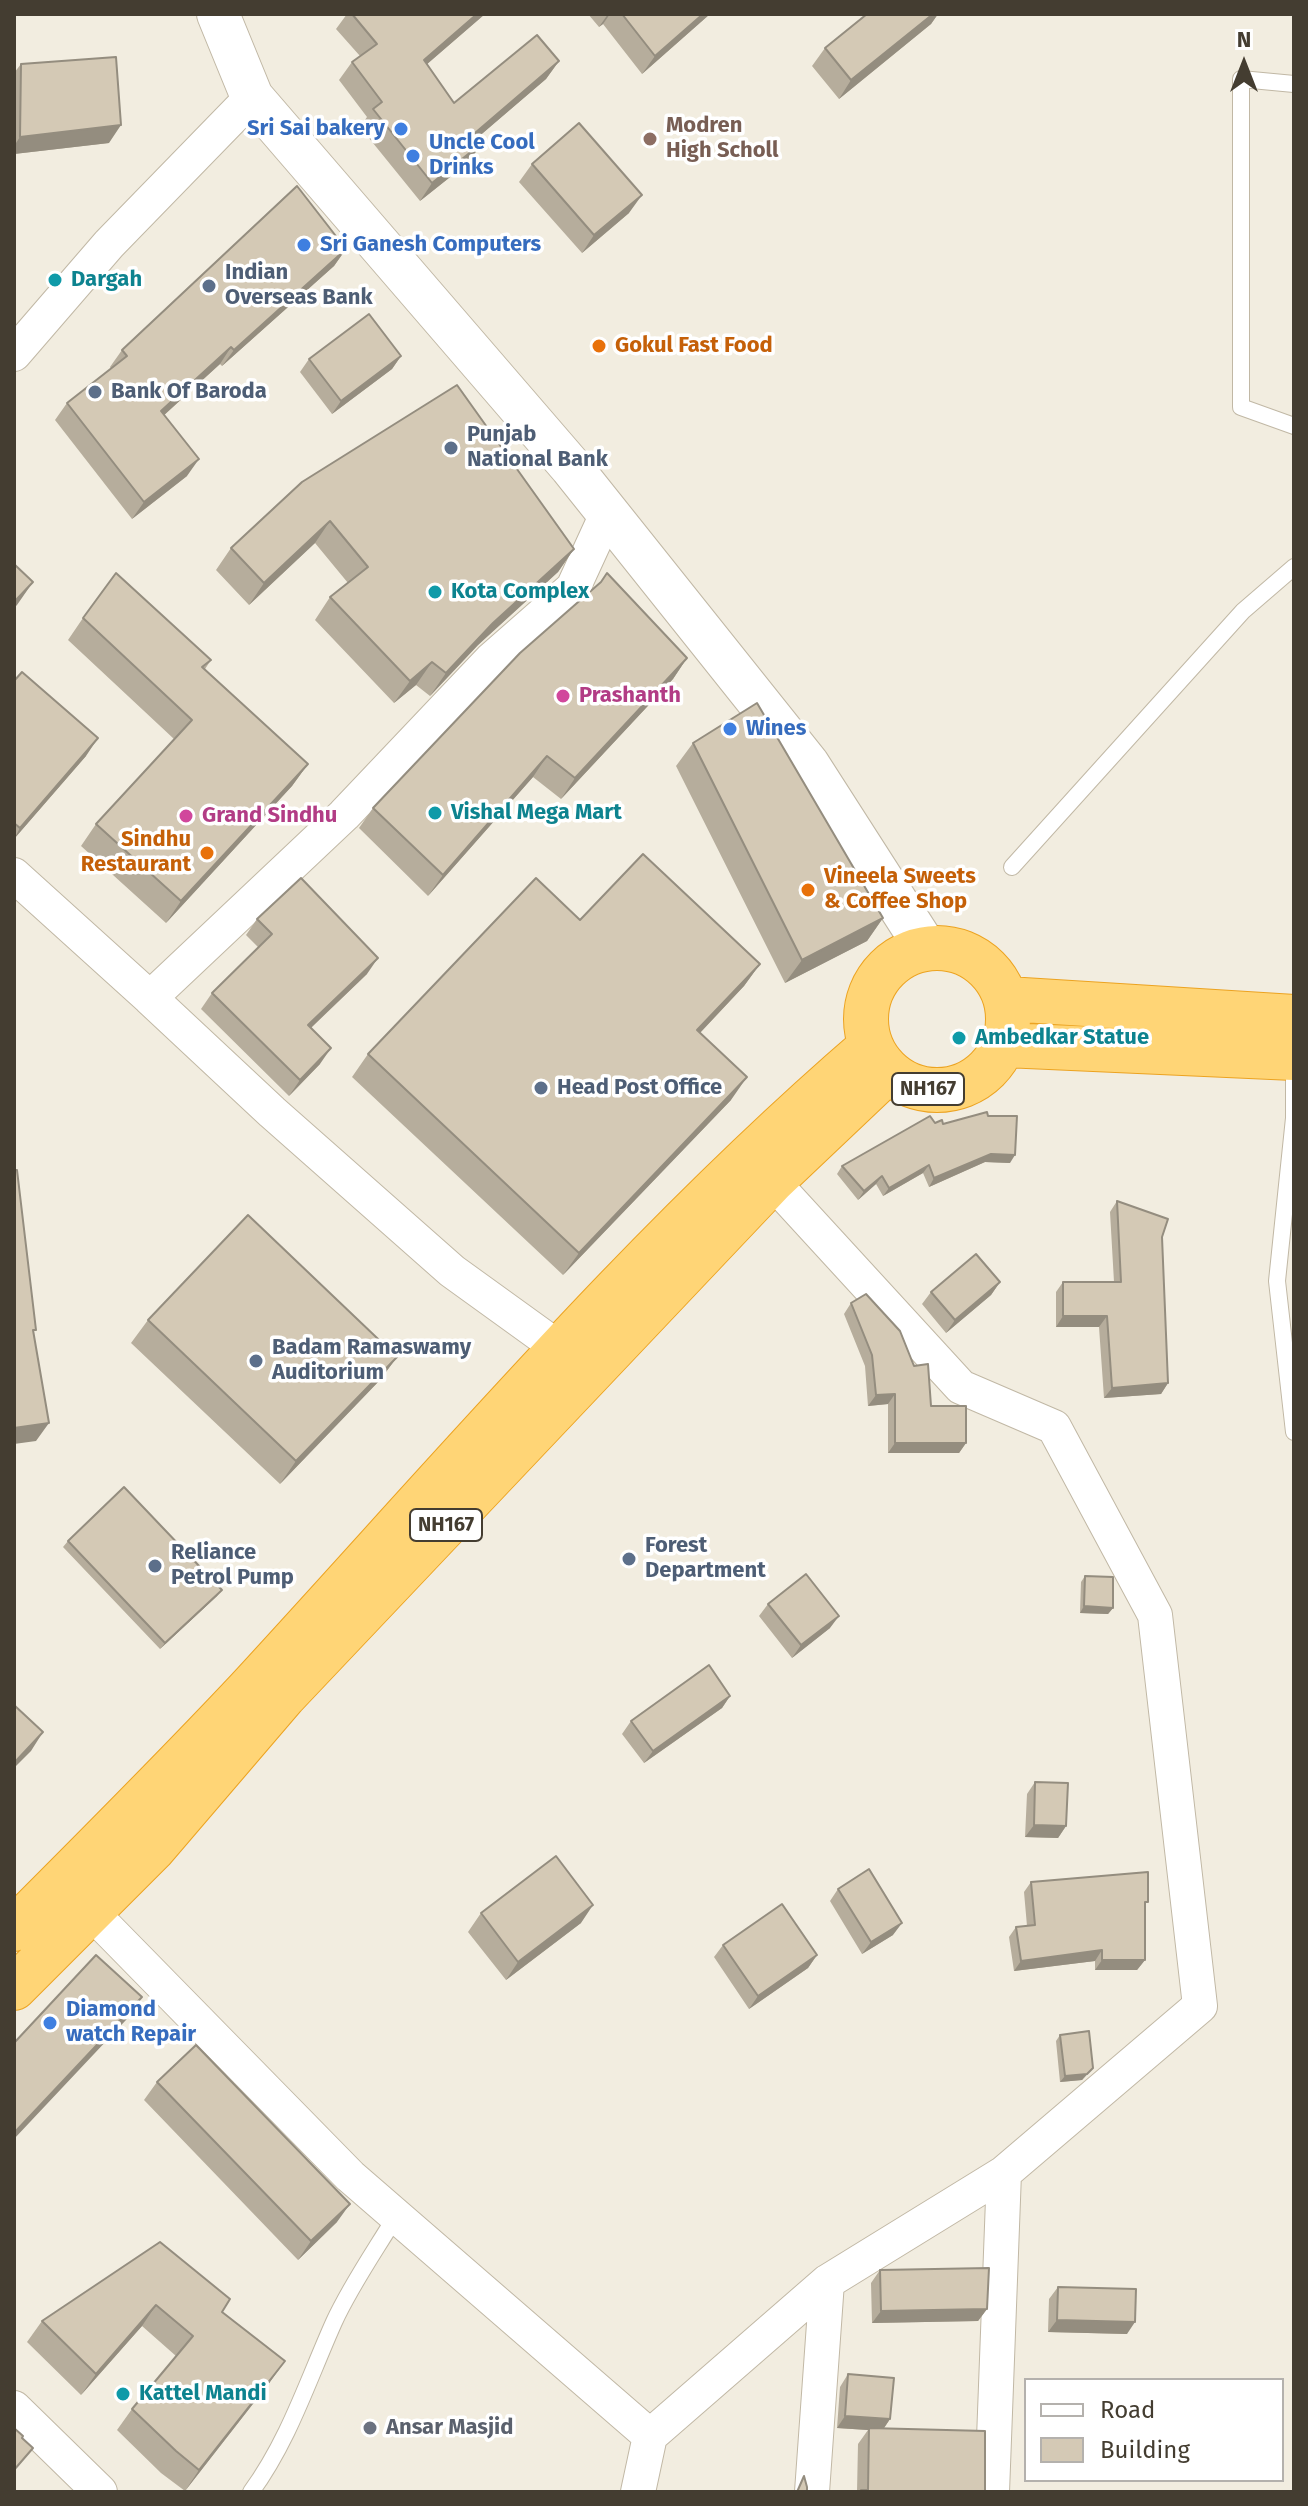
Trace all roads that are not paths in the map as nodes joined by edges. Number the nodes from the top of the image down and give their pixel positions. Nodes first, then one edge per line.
1 (216, 14) edge
2 (1294, 84) edge
3 (252, 97) junction
4 (14, 354) edge
5 (1294, 426) edge
6 (607, 514) junction
7 (1294, 567) edge
8 (1012, 867) dead end
9 (14, 875) edge
10 (926, 948) junction
11 (150, 998) junction
12 (1007, 999) junction
13 (1294, 1017) edge
14 (1005, 1045) junction
15 (880, 1058) junction
16 (1294, 1058) edge
17 (772, 1181) junction
18 (560, 1349) junction
19 (1294, 1432) edge
20 (90, 1911) junction
21 (14, 1929) edge
22 (14, 1988) edge
23 (1004, 2173) junction
24 (396, 2216) junction
25 (827, 2282) junction
26 (14, 2408) edge
27 (650, 2436) junction
28 (100, 2492) edge
29 (251, 2492) edge
30 (638, 2492) edge
31 (812, 2492) edge
32 (992, 2492) edge

1 - 3 street
2 - 5 lane
3 - 4 street
3 - 6 street
6 - 10 street
6 - 11 street
7 - 8 lane
9 - 11 street
10 - 12 highway
10 - 15 highway
11 - 18 street
12 - 13 highway
12 - 14 highway
14 - 15 highway, NH167
14 - 16 highway
15 - 17 highway, NH167
15 - 18 highway, NH167
16 - 19 lane
17 - 20 highway, NH167
17 - 23 street
18 - 21 highway, NH167
20 - 22 highway, NH167
20 - 24 street
23 - 25 street
23 - 32 street
24 - 27 street
24 - 29 lane
25 - 27 street
25 - 31 street
26 - 28 street
27 - 30 street

